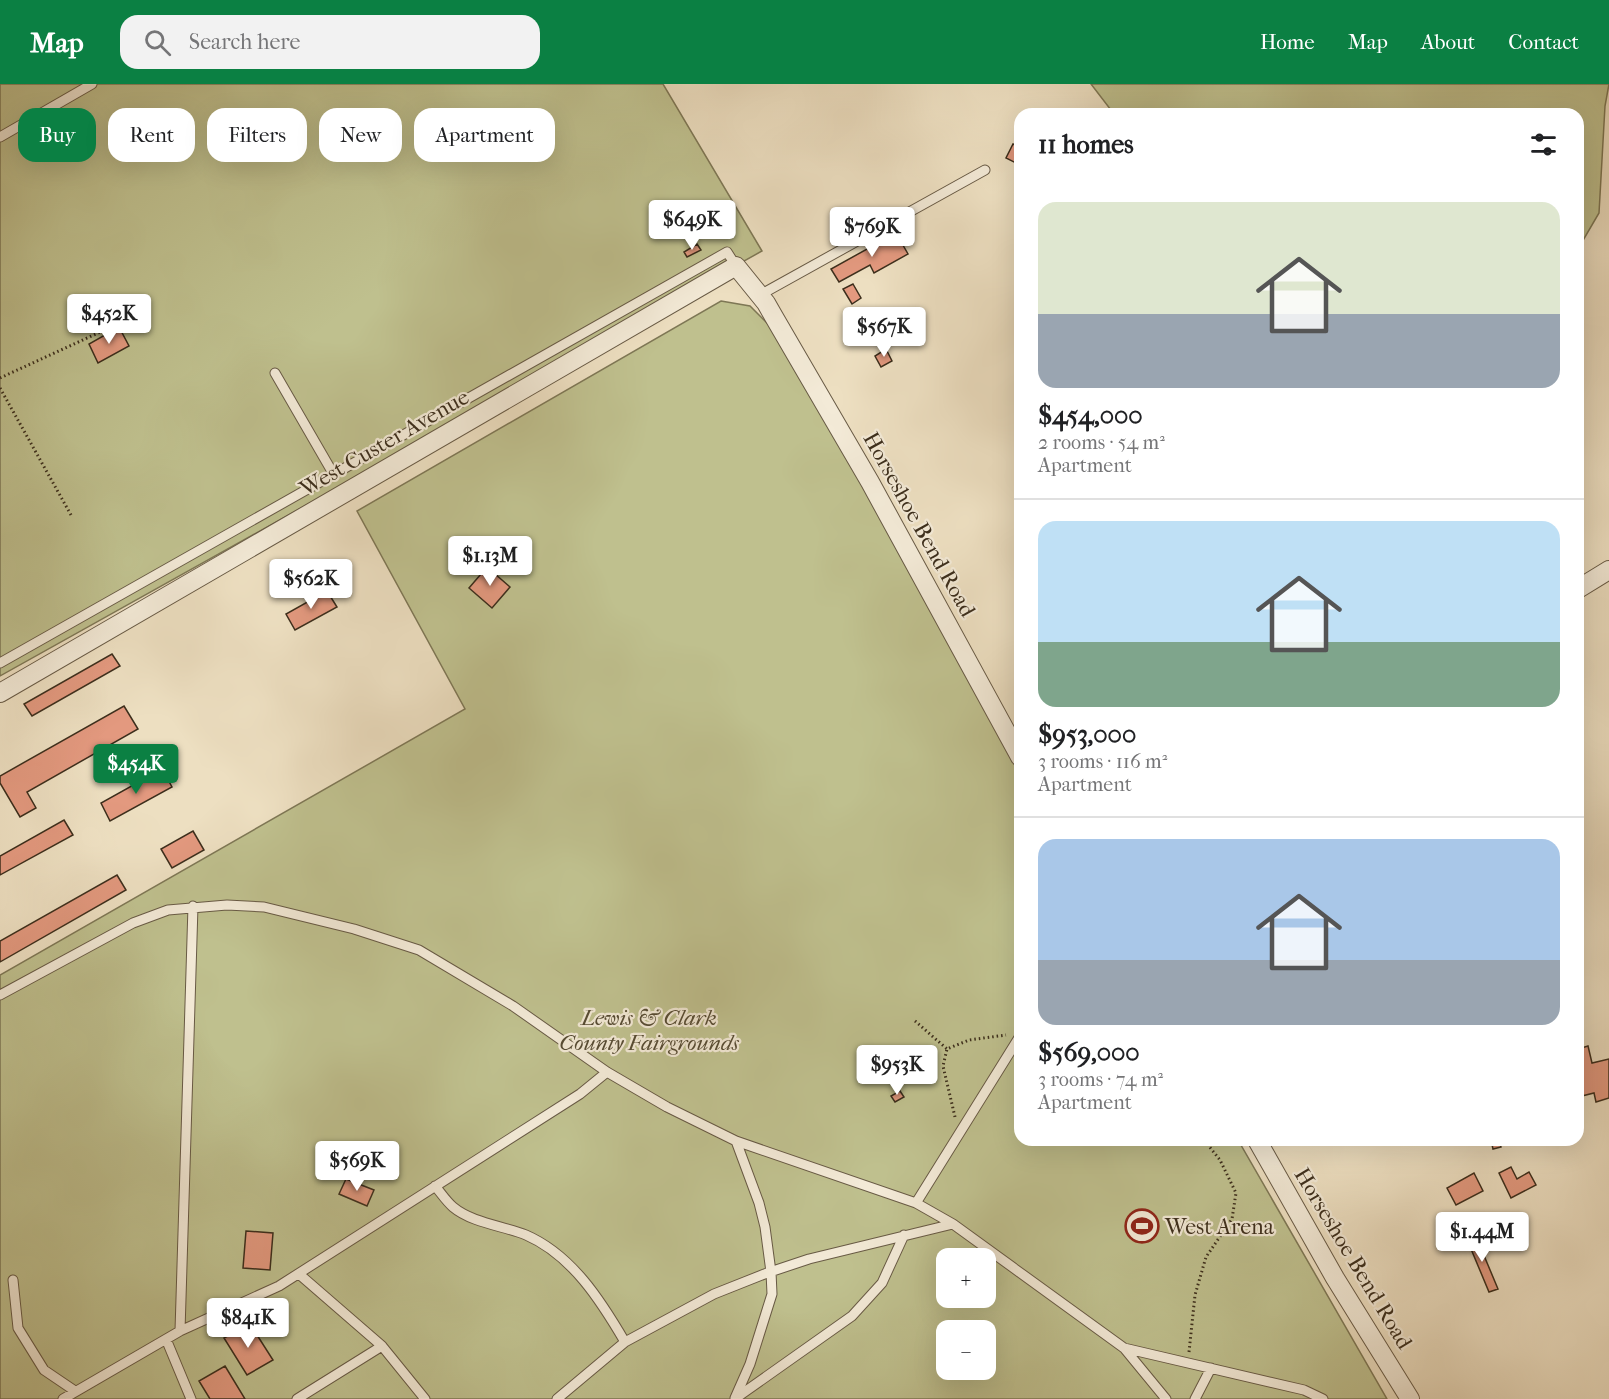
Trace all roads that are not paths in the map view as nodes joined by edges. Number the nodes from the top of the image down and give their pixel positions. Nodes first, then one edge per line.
1 (92, 84) edge
2 (0, 138) edge
3 (985, 170) dead end
4 (736, 266) junction
5 (760, 295) junction
6 (275, 373) dead end
7 (334, 475) junction
8 (1609, 570) edge
9 (1584, 585) edge
10 (0, 663) edge
11 (0, 693) edge
12 (1014, 746) edge
13 (193, 906) junction
14 (0, 995) edge
15 (1014, 1038) edge
16 (607, 1072) junction
17 (736, 1141) junction
18 (1260, 1146) edge
19 (435, 1186) junction
20 (916, 1203) junction
21 (953, 1224) junction
22 (904, 1235) junction
23 (771, 1272) junction
24 (298, 1274) junction
25 (13, 1280) dead end
26 (180, 1331) junction
27 (166, 1339) junction
28 (625, 1342) junction
29 (382, 1346) junction
30 (1124, 1348) junction
31 (1211, 1368) junction
32 (75, 1391) junction
33 (735, 1398) edge
34 (63, 1399) edge
35 (191, 1399) edge
36 (297, 1399) edge
37 (425, 1399) edge
38 (556, 1399) edge
39 (1166, 1399) edge
40 (1195, 1399) edge
41 (1323, 1399) edge
42 (1410, 1399) edge

1 - 2 lane
3 - 5 lane
4 - 5 street
4 - 7 lane
4 - 11 street, West Custer Avenue
5 - 12 street, Horseshoe Bend Road
6 - 7 lane
7 - 10 lane
8 - 9 street
13 - 14 lane
13 - 16 lane
13 - 26 lane
15 - 20 lane
16 - 17 lane
16 - 19 lane
17 - 20 lane
17 - 23 lane
18 - 42 street, Horseshoe Bend Road
19 - 24 lane
19 - 28 lane
20 - 21 lane
21 - 22 lane
21 - 30 lane
22 - 23 lane
22 - 33 lane
23 - 28 lane
23 - 33 lane
24 - 26 lane
24 - 29 lane
25 - 32 lane
26 - 27 lane
27 - 32 lane
27 - 35 lane
28 - 38 lane
29 - 36 lane
29 - 37 lane
30 - 31 lane
30 - 39 lane
31 - 40 lane
31 - 41 lane
32 - 34 lane

